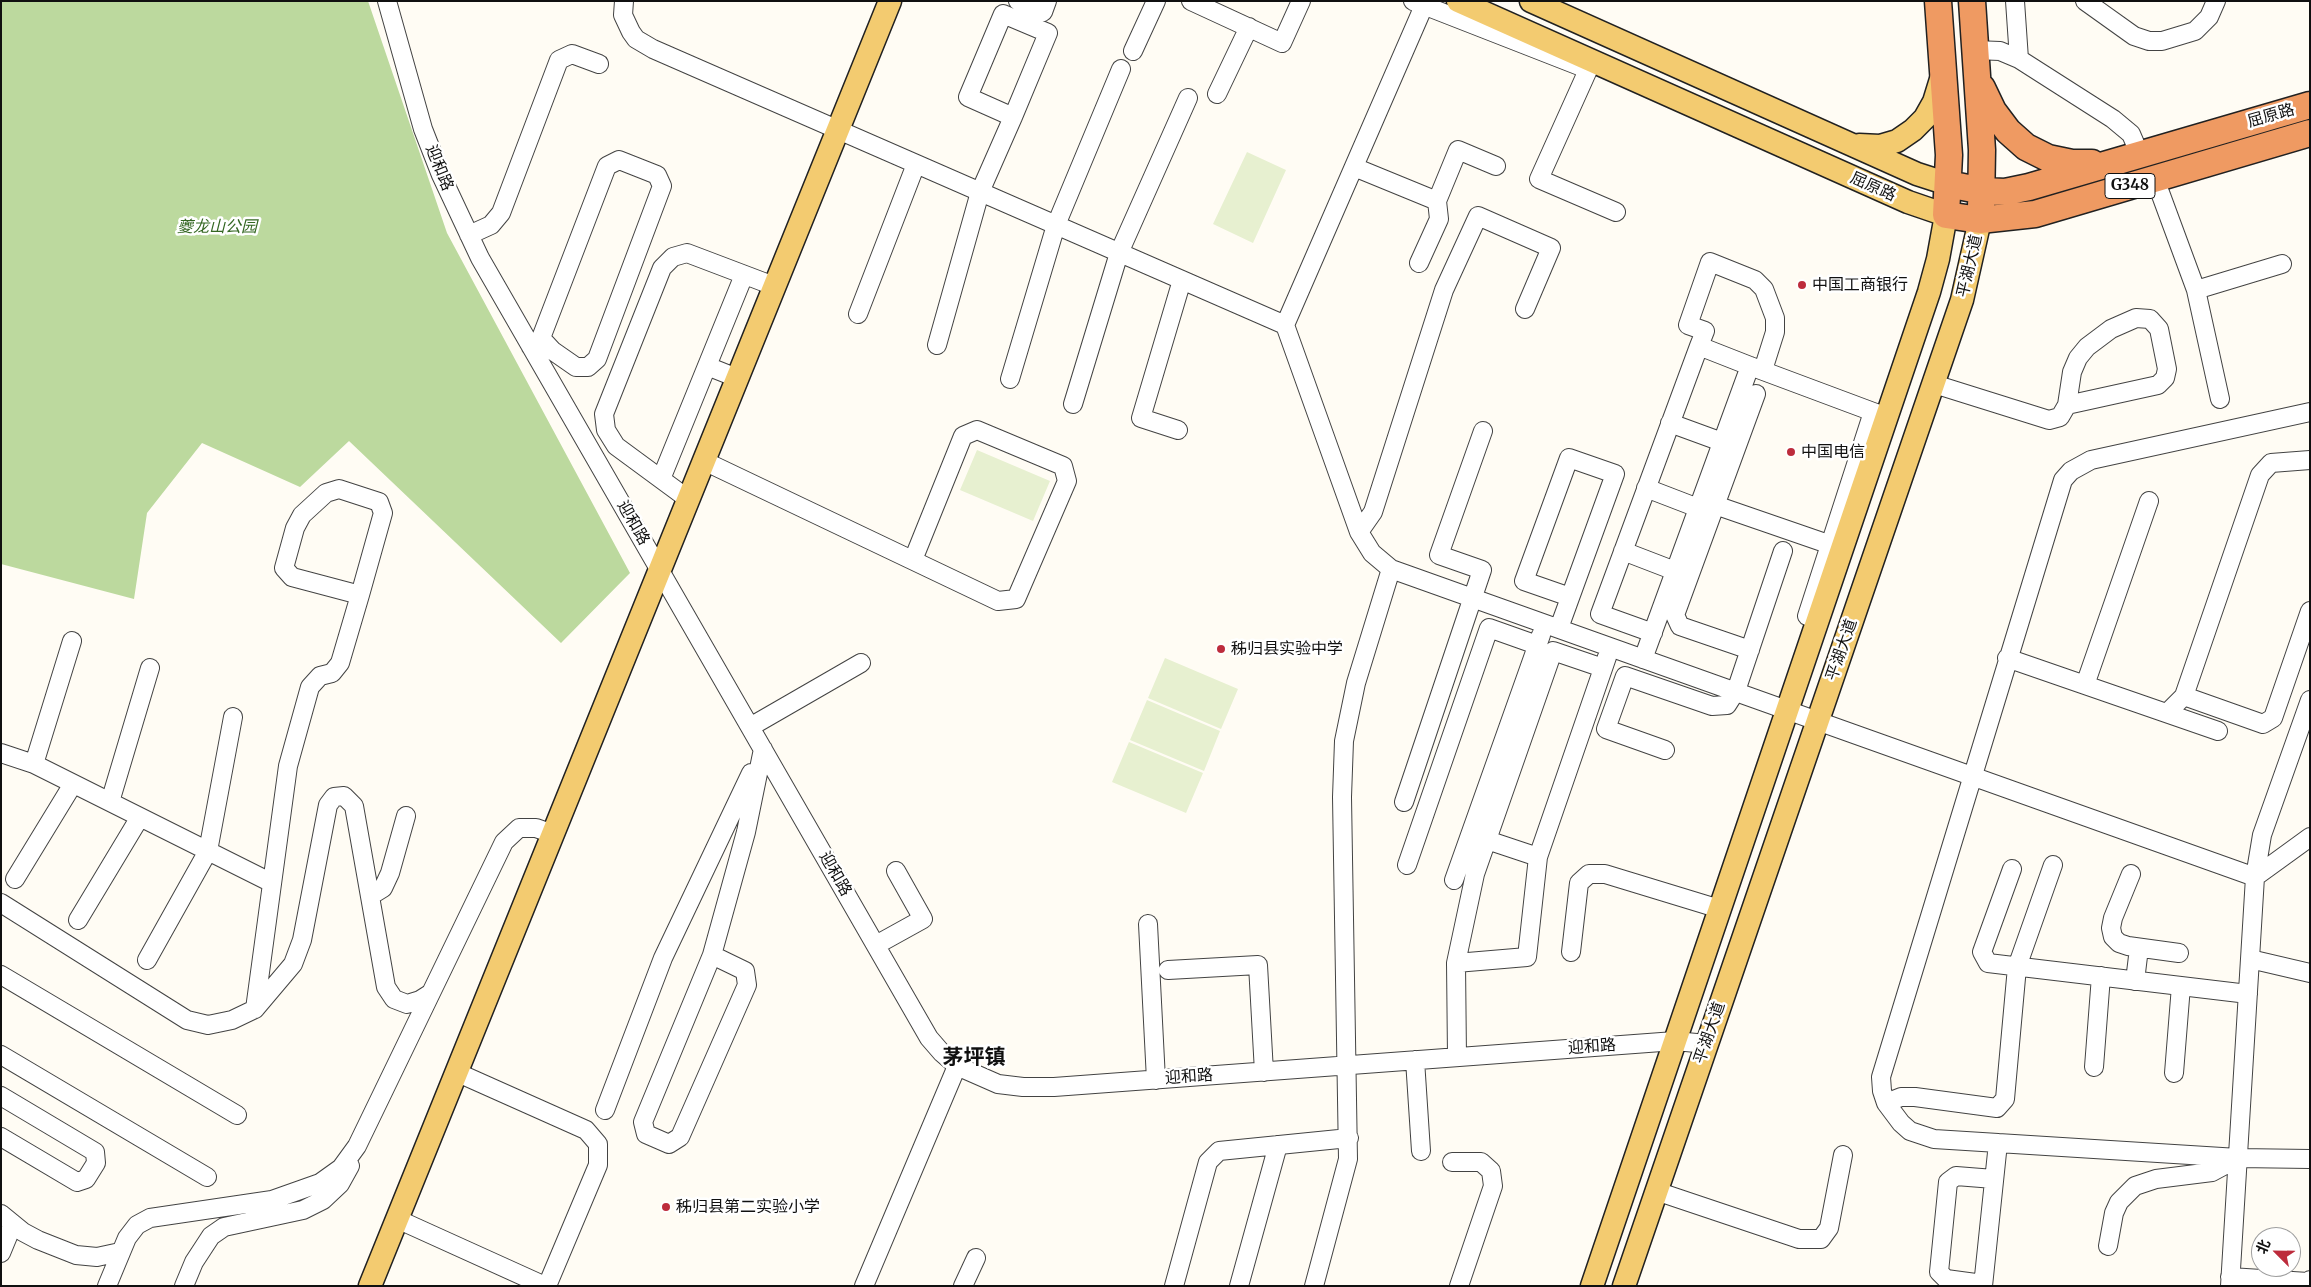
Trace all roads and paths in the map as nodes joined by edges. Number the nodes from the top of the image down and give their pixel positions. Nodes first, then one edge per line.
1 (387, 1) edge
2 (624, 1) edge
3 (890, 1) edge
4 (1018, 1) edge
5 (1047, 1) edge
6 (1156, 1) edge
7 (1191, 1) edge
8 (1301, 1) edge
9 (1458, 1) edge
10 (1531, 1) edge
11 (1938, 1) edge
12 (1972, 1) edge
13 (2015, 1) edge
14 (2085, 1) edge
15 (2216, 1) edge
16 (1421, 3) edge
17 (1249, 28) junction
18 (1133, 51) dead end
19 (1976, 58) junction
20 (2019, 59) junction
21 (599, 64) dead end
22 (1943, 68) junction
23 (1121, 69) dead end
24 (1588, 70) junction
25 (1217, 94) dead end
26 (1188, 98) dead end
27 (2310, 105) edge
28 (1013, 117) junction
29 (838, 130) junction
30 (2310, 133) edge
31 (1844, 141) junction
32 (2310, 144) edge
33 (2131, 157) junction
34 (916, 164) junction
35 (1496, 166) dead end
36 (1354, 167) junction
37 (1855, 178) junction
38 (1948, 184) junction
39 (2158, 187) junction
40 (980, 192) junction
41 (1983, 192) junction
42 (1437, 201) junction
43 (1616, 212) dead end
44 (1946, 214) junction
45 (2035, 214) junction
46 (1980, 220) junction
47 (1056, 225) junction
48 (469, 235) junction
49 (1119, 253) junction
50 (1419, 263) dead end
51 (2282, 264) dead end
52 (744, 275) junction
53 (1182, 280) junction
54 (774, 286) junction
55 (2196, 290) junction
56 (1525, 309) dead end
57 (858, 314) dead end
58 (1285, 325) junction
59 (536, 343) junction
60 (937, 345) dead end
61 (1698, 346) junction
62 (707, 366) junction
63 (1756, 368) junction
64 (737, 378) junction
65 (1010, 379) dead end
66 (1934, 384) junction
67 (1756, 394) dead end
68 (2220, 399) dead end
69 (1073, 404) dead end
70 (2067, 405) junction
71 (2310, 412) edge
72 (1880, 415) junction
73 (1670, 423) junction
74 (1178, 430) dead end
75 (1483, 431) dead end
76 (1722, 442) junction
77 (2310, 460) edge
78 (704, 461) junction
79 (661, 479) junction
80 (1646, 488) junction
81 (688, 499) junction
82 (2149, 501) dead end
83 (1707, 506) junction
84 (1359, 532) junction
85 (1831, 545) junction
86 (1623, 551) junction
87 (1783, 551) dead end
88 (913, 560) junction
89 (1391, 569) junction
90 (660, 570) junction
91 (1675, 571) junction
92 (360, 595) junction
93 (1473, 598) junction
94 (1570, 598) junction
95 (2310, 611) edge
96 (1552, 626) junction
97 (1652, 633) junction
98 (72, 642) dead end
99 (1537, 645) junction
100 (1610, 647) junction
101 (1750, 650) junction
102 (2007, 658) junction
103 (1643, 659) junction
104 (860, 663) dead end
105 (150, 668) dead end
106 (1603, 668) junction
107 (2085, 685) junction
108 (1736, 692) junction
109 (2184, 696) junction
110 (2310, 700) edge
111 (1782, 708) junction
112 (2167, 713) junction
113 (233, 718) dead end
114 (1818, 721) junction
115 (750, 727) junction
116 (2218, 731) dead end
117 (763, 749) junction
118 (1665, 750) dead end
119 (4, 759) edge
120 (34, 764) junction
121 (1972, 776) junction
122 (73, 784) junction
123 (110, 802) junction
124 (1404, 802) dead end
125 (406, 816) dead end
126 (140, 817) junction
127 (553, 834) junction
128 (2310, 837) edge
129 (1487, 840) junction
130 (208, 851) junction
131 (1538, 857) junction
132 (1407, 865) dead end
133 (2053, 865) dead end
134 (2012, 869) dead end
135 (896, 871) dead end
136 (2131, 874) dead end
137 (2255, 877) junction
138 (15, 879) dead end
139 (1454, 880) dead end
140 (272, 883) junction
141 (370, 896) junction
142 (1, 903) edge
143 (1710, 906) junction
144 (78, 920) dead end
145 (1148, 924) dead end
146 (876, 945) junction
147 (2139, 948) junction
148 (1571, 952) dead end
149 (2179, 953) dead end
150 (712, 955) junction
151 (2250, 959) junction
152 (147, 960) dead end
153 (1456, 963) junction
154 (2017, 966) junction
155 (1168, 970) dead end
156 (2310, 973) edge
157 (1, 975) edge
158 (2101, 976) junction
159 (2135, 981) junction
160 (2181, 986) junction
161 (431, 993) junction
162 (2248, 994) junction
163 (255, 1008) junction
164 (1670, 1042) junction
165 (1707, 1044) junction
166 (1, 1056) edge
167 (1457, 1057) junction
168 (1415, 1060) junction
169 (1348, 1065) junction
170 (957, 1066) junction
171 (2094, 1067) dead end
172 (456, 1072) junction
173 (1264, 1072) junction
174 (2174, 1073) dead end
175 (1156, 1080) junction
176 (1, 1096) edge
177 (1886, 1102) junction
178 (605, 1110) dead end
179 (237, 1115) dead end
180 (1, 1137) edge
181 (1349, 1138) junction
182 (1998, 1143) junction
183 (1278, 1145) junction
184 (357, 1146) junction
185 (1421, 1151) dead end
186 (1843, 1156) dead end
187 (2238, 1158) junction
188 (2310, 1159) edge
189 (1452, 1162) dead end
190 (207, 1176) dead end
191 (1994, 1180) junction
192 (1656, 1191) junction
193 (7, 1219) edge
194 (397, 1219) junction
195 (2108, 1246) dead end
196 (120, 1252) junction
197 (1, 1253) edge
198 (1635, 1253) junction
199 (976, 1258) dead end
200 (2310, 1280) edge
201 (2230, 1281) edge
202 (1983, 1285) edge
203 (107, 1286) edge
204 (184, 1286) edge
205 (370, 1286) edge
206 (546, 1286) edge
207 (864, 1286) edge
208 (963, 1286) edge
209 (1174, 1286) edge
210 (1239, 1286) edge
211 (1314, 1286) edge
212 (1459, 1286) edge
213 (1582, 1286) edge
214 (1592, 1286) edge
215 (1624, 1286) edge
216 (1629, 1286) edge

1 - 48 street, 迎和路
2 - 29 street
3 - 29 main road
4 - 5 street
6 - 18 street
7 - 17 street
8 - 17 street
9 - 37 main road, 屈原路
10 - 31 main road, 屈原路
11 - 22 highway, 平湖大道
12 - 19 highway, 平湖大道
13 - 20 street
14 - 15 street
16 - 24 street
16 - 36 street
17 - 25 street
19 - 20 street
19 - 33 highway
19 - 41 highway, 平湖大道
20 - 33 street
21 - 48 street
22 - 31 main road
22 - 38 highway, 平湖大道
23 - 47 street
24 - 37 street
24 - 43 street
26 - 49 street
27 - 33 highway, 屈原路 / G348
28 - 28 street
28 - 40 street
29 - 34 street
29 - 54 main road
30 - 45 highway, 屈原路 / G348
31 - 38 main road, 屈原路
32 - 39 street
33 - 41 highway, 屈原路 / G348
34 - 40 street
34 - 57 street
35 - 42 street
36 - 42 street
36 - 58 street
37 - 44 main road, 屈原路
38 - 41 highway, 屈原路 / G348
38 - 44 highway, 平湖大道
39 - 45 street
39 - 55 street
40 - 47 street
40 - 60 street
41 - 46 highway, 平湖大道
42 - 50 street
44 - 46 highway, 屈原路 / G348
44 - 72 main road, 平湖大道
45 - 46 highway, 屈原路 / G348
46 - 66 main road, 平湖大道
47 - 49 street
47 - 65 street
48 - 59 street, 迎和路
49 - 53 street
49 - 69 street
51 - 55 street
52 - 54 street
52 - 62 street
52 - 79 street
53 - 58 street
53 - 74 street
54 - 64 main road
55 - 68 street
56 - 84 street
58 - 84 street
59 - 59 street
59 - 90 street, 迎和路
61 - 63 street
61 - 63 street
61 - 73 street
62 - 64 street
62 - 79 street
63 - 72 street
63 - 76 street
64 - 78 main road
66 - 70 street
66 - 114 main road, 平湖大道
67 - 83 street
70 - 70 street
71 - 102 street
72 - 85 street
72 - 111 main road, 平湖大道
73 - 76 street
73 - 80 street
75 - 93 street
76 - 83 street
77 - 109 street
78 - 81 main road
78 - 88 street
79 - 81 street
80 - 83 street
80 - 86 street
81 - 90 main road
82 - 107 street
83 - 85 street
83 - 91 street
83 - 101 street
84 - 89 street
85 - 111 street
86 - 91 street
86 - 97 street
87 - 101 street
88 - 88 street
89 - 93 street
89 - 169 street
90 - 115 street, 迎和路
90 - 127 main road
91 - 97 street
92 - 92 street
92 - 140 street
93 - 96 street
93 - 124 street
94 - 94 street
94 - 96 street
95 - 109 street
96 - 99 street
96 - 100 street
97 - 103 street
98 - 120 street
99 - 132 street
99 - 139 street
100 - 103 street
100 - 106 street
101 - 108 street
102 - 107 street
102 - 121 street
103 - 108 street
104 - 115 street
105 - 123 street
106 - 129 street
106 - 131 street
107 - 112 street
108 - 111 street
108 - 118 street
109 - 112 street
110 - 137 street
111 - 114 street
111 - 143 street
111 - 164 main road, 平湖大道
112 - 116 street
113 - 130 street
114 - 121 street
114 - 165 main road, 平湖大道
115 - 117 street, 迎和路
117 - 146 street, 迎和路
117 - 150 street
117 - 178 street
119 - 120 street
120 - 122 street
121 - 137 street
121 - 177 street
122 - 123 street
122 - 138 street
123 - 126 street
125 - 141 street
126 - 130 street
126 - 144 street
127 - 161 street
127 - 172 main road
128 - 137 street
129 - 131 street
129 - 153 street
130 - 140 street
130 - 152 street
131 - 153 street
133 - 154 street
134 - 154 street
135 - 146 street
136 - 147 street
137 - 151 street
140 - 163 street
141 - 161 street
141 - 163 street
142 - 163 street
143 - 148 street
143 - 164 street
145 - 175 street
146 - 170 street, 迎和路
147 - 149 street
147 - 159 street
150 - 150 street
151 - 156 street
151 - 162 street
153 - 167 street
154 - 158 street
154 - 177 street
155 - 173 street
157 - 179 street
158 - 159 street
158 - 171 street
159 - 160 street
160 - 162 street
160 - 174 street
161 - 184 street
162 - 187 street
164 - 165 street, 迎和路
164 - 167 street, 迎和路
164 - 213 street
164 - 214 main road, 平湖大道
165 - 192 main road, 平湖大道
166 - 190 street
167 - 168 street, 迎和路
168 - 169 street, 迎和路
168 - 185 street
169 - 173 street, 迎和路
169 - 181 street
170 - 175 street, 迎和路
170 - 207 street
172 - 194 main road
172 - 206 street
173 - 175 street, 迎和路
176 - 180 street
177 - 182 street
181 - 183 street
181 - 211 street
182 - 187 street
182 - 191 street
183 - 209 street
183 - 210 street
184 - 196 street
184 - 204 street
186 - 192 street
187 - 188 street
187 - 195 street
187 - 201 street
189 - 212 street
191 - 202 street
191 - 202 street
192 - 198 main road, 平湖大道
193 - 196 street
193 - 197 street
194 - 205 main road
194 - 206 street
196 - 203 street
198 - 215 main road, 平湖大道
198 - 216 street
199 - 208 street
200 - 201 street

